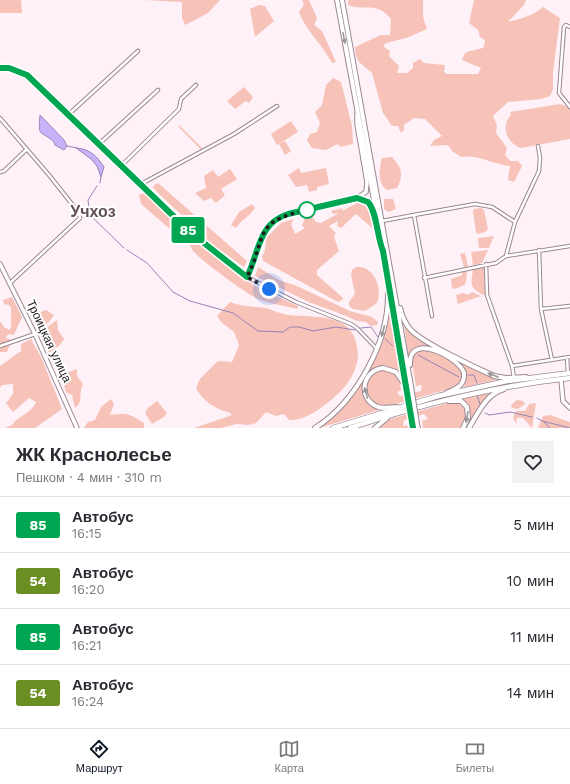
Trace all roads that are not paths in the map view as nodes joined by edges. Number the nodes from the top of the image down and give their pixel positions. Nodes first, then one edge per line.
1 (337, 0) edge
2 (342, 0) edge
3 (569, 26) edge
4 (138, 51) dead end
5 (0, 68) edge
6 (196, 85) dead end
7 (158, 90) dead end
8 (277, 106) dead end
9 (570, 107) edge
10 (357, 110) junction
11 (69, 114) junction
12 (0, 118) edge
13 (100, 143) junction
14 (538, 146) dead end
15 (27, 149) junction
16 (122, 165) junction
17 (0, 172) edge
18 (141, 184) junction
19 (357, 198) junction
20 (414, 215) junction
21 (382, 221) junction
22 (515, 222) junction
23 (570, 246) edge
24 (539, 250) junction
25 (383, 251) junction
26 (389, 256) junction
27 (506, 256) junction
28 (0, 264) edge
29 (486, 264) junction
30 (247, 277) junction
31 (424, 278) junction
32 (10, 283) junction
33 (570, 306) edge
34 (541, 309) junction
35 (432, 316) dead end
36 (35, 334) junction
37 (0, 346) edge
38 (377, 348) junction
39 (569, 357) edge
40 (552, 360) junction
41 (512, 366) junction
42 (569, 375) edge
43 (514, 378) junction
44 (561, 379) junction
45 (532, 380) junction
46 (411, 386) junction
47 (406, 387) junction
48 (438, 399) junction
49 (570, 408) edge
50 (398, 409) junction
51 (413, 427) edge
52 (418, 427) edge
53 (77, 428) edge
54 (315, 428) edge
55 (333, 428) edge
56 (350, 428) edge
57 (375, 428) edge
58 (462, 428) edge
59 (469, 428) edge

1 -> 10 main road
2 - 21 main road
3 - 9 street
4 - 11 street
5 - 11 street
6 - 16 street
7 - 13 street
8 - 18 street
10 - 19 street
10 - 25 main road
11 - 13 street
12 - 15 street
13 - 16 street
14 - 22 street
15 - 17 street
15 - 32 street
16 - 18 street
18 - 30 street
19 - 25 street
19 - 30 street
20 - 21 street
20 - 22 street
20 - 31 street
21 - 26 main road
22 - 27 street
23 - 24 street
24 - 27 street
24 - 34 street
25 -> 38 main road
25 - 47 main road
43 -> 26 main road
26 - 46 main road
27 - 29 street
28 - 32 street, Троицкая улица
29 - 31 street
29 - 41 street
30 - 38 street
31 - 35 street
32 - 36 street, Троицкая улица
33 - 34 street
34 - 40 street
36 - 37 street
36 - 53 street, Троицкая улица
38 - 54 main road
39 - 40 street
39 - 42 street
40 - 41 street
41 - 43 street
42 - 44 highway
42 - 45 highway
43 - 45 main road
44 - 45 highway
44 - 49 street
45 - 48 highway
45 - 59 main road
46 - 48 main road
46 - 52 main road, bridge
50 -> 47 main road
47 - 51 main road, bridge
48 - 50 highway
48 -> 58 main road
50 - 55 highway
50 - 56 highway
50 - 57 main road

